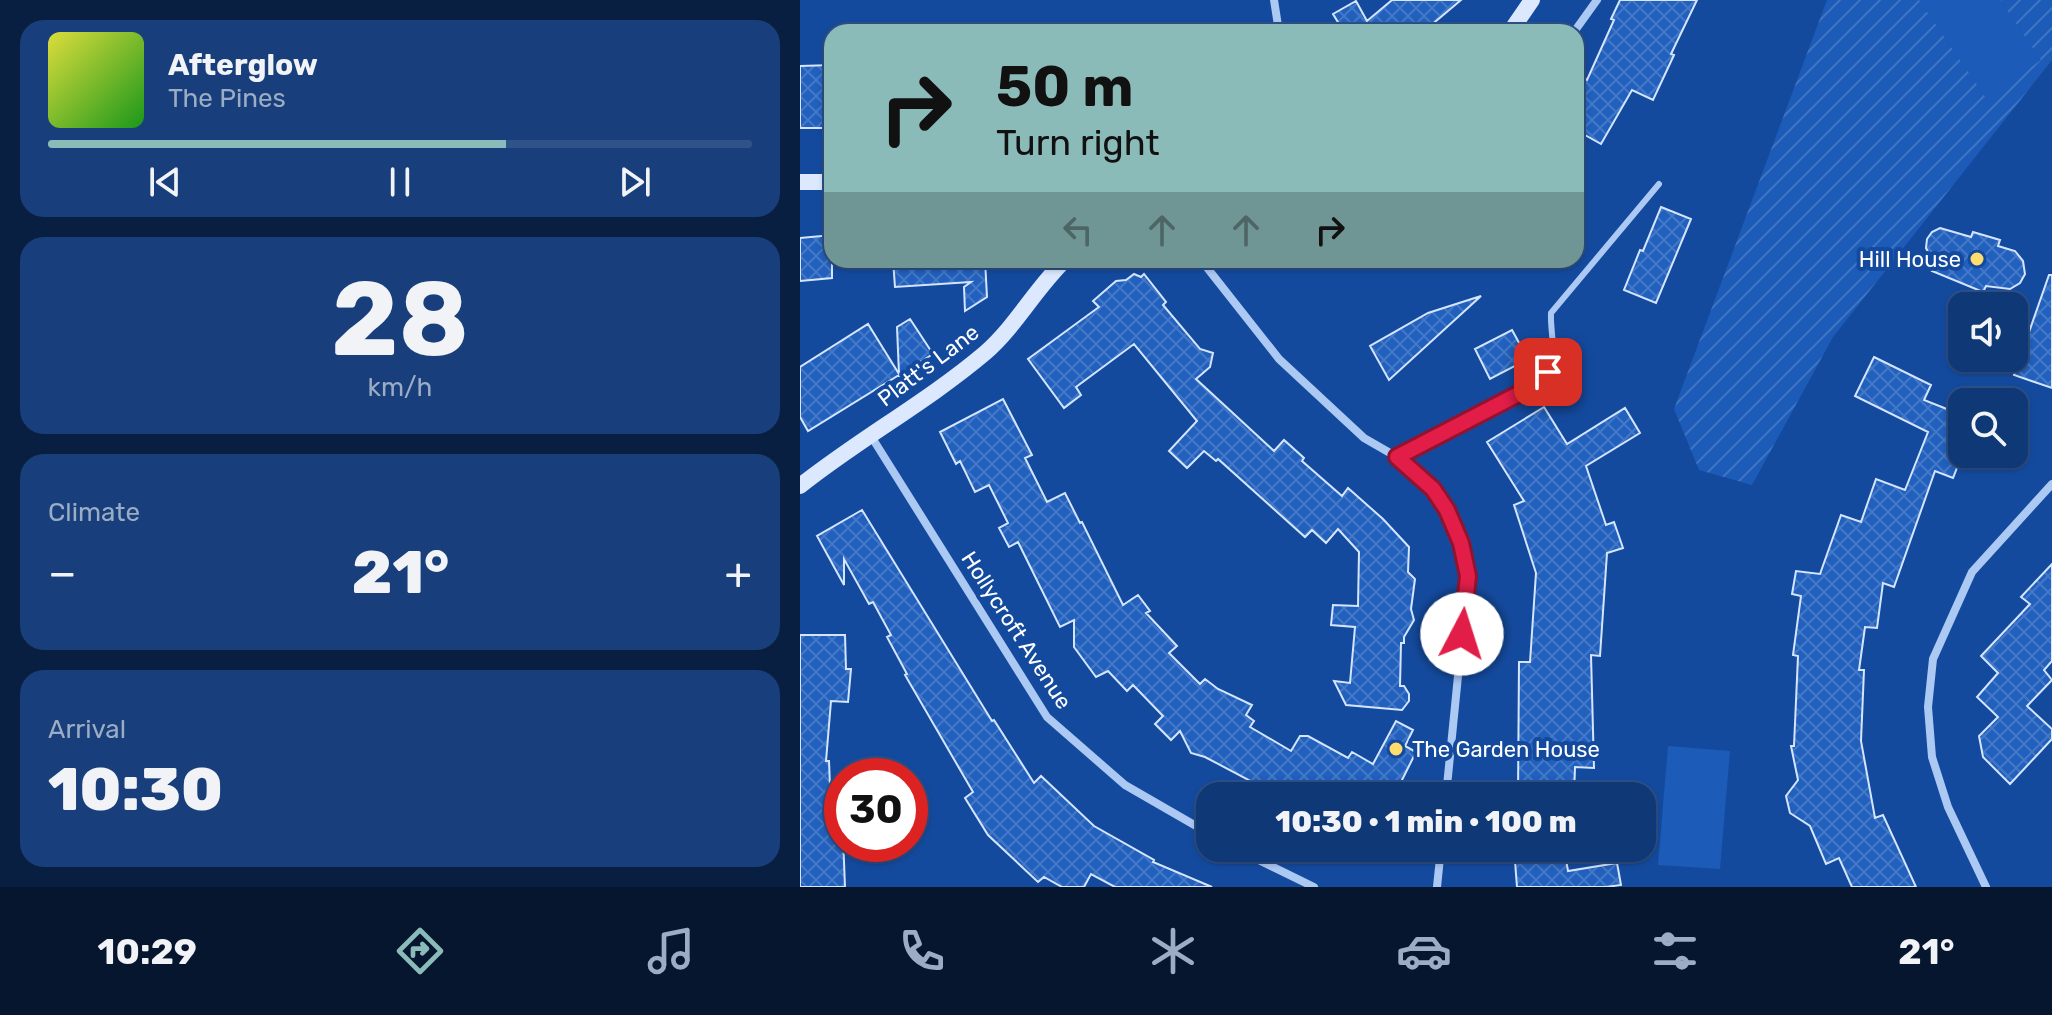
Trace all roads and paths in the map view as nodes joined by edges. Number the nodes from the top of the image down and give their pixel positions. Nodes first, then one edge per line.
1 (1274, 0) edge
2 (1532, 0) edge
3 (1597, 0) edge
4 (1278, 24) edge
5 (1516, 24) edge
6 (1580, 24) edge
7 (800, 182) edge
8 (824, 182) edge
9 (1659, 184) dead end
10 (1046, 268) edge
11 (1207, 268) edge
12 (871, 436) junction
13 (1397, 457) junction
14 (2052, 484) edge
15 (800, 486) edge
16 (1447, 782) edge
17 (1196, 826) edge
18 (1263, 862) edge
19 (1440, 862) edge
20 (1314, 887) edge
21 (1437, 887) edge
22 (1986, 887) edge

1 - 4 street
2 - 5 street
3 - 6 street
7 - 8 street
9 - 13 lane
10 - 12 street, Platt's Lane
11 - 13 street
12 - 15 street, Platt's Lane
12 - 17 street, Hollycroft Avenue
13 - 16 street
14 - 22 street
18 - 20 street
19 - 21 street

